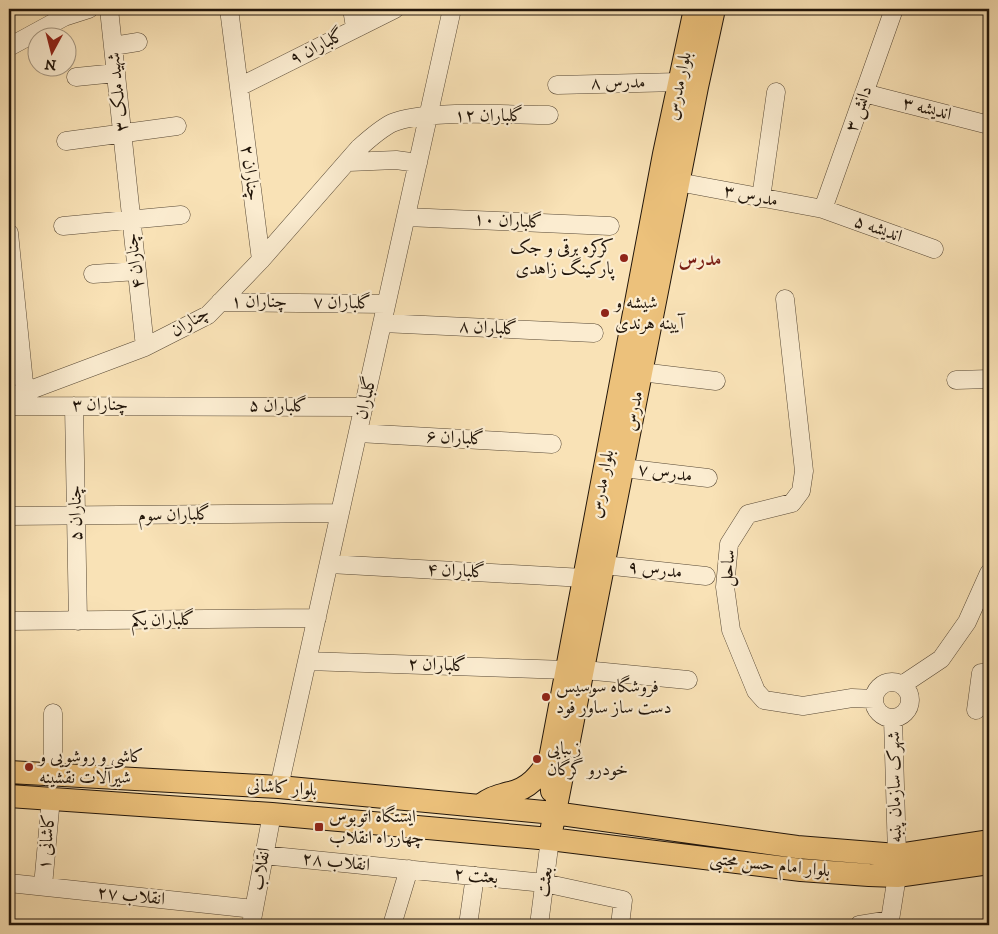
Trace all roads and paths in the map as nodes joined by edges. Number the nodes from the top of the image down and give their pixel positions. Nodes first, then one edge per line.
1 (88, 9) edge
2 (109, 9) edge
3 (229, 9) edge
4 (352, 9) edge
5 (395, 9) edge
6 (452, 9) edge
7 (695, 9) edge
8 (714, 9) edge
9 (894, 9) edge
10 (355, 27) junction
11 (138, 42) dead end
12 (113, 46) junction
13 (9, 47) edge
14 (116, 74) junction
15 (78, 77) edge
16 (679, 82) junction
17 (557, 85) dead end
18 (239, 87) junction
19 (776, 92) dead end
20 (864, 93) junction
21 (549, 115) dead end
22 (428, 116) junction
23 (989, 125) edge
24 (177, 126) dead end
25 (122, 134) junction
26 (66, 141) dead end
27 (349, 162) junction
28 (418, 163) junction
29 (127, 175) joint
30 (678, 182) junction
31 (761, 198) junction
32 (823, 209) junction
33 (181, 215) dead end
34 (406, 216) junction
35 (130, 220) junction
36 (63, 226) dead end
37 (610, 226) dead end
38 (9, 233) edge
39 (656, 249) junction
40 (934, 249) dead end
41 (262, 260) junction
42 (137, 271) junction
43 (93, 274) dead end
44 (785, 299) dead end
45 (220, 302) junction
46 (298, 302) joint
47 (386, 304) junction
48 (382, 323) junction
49 (594, 333) dead end
50 (145, 347) junction
51 (641, 372) junction
52 (989, 379) edge
53 (956, 380) dead end
54 (716, 381) dead end
55 (17, 396) edge
56 (192, 405) joint
57 (9, 406) edge
58 (74, 406) junction
59 (364, 407) junction
60 (358, 433) junction
61 (552, 444) dead end
62 (623, 468) junction
63 (708, 478) dead end
64 (340, 513) junction
65 (9, 516) edge
66 (76, 516) junction
67 (328, 564) junction
68 (604, 565) junction
69 (989, 573) edge
70 (706, 576) dead end
71 (584, 578) junction
72 (317, 618) junction
73 (9, 621) edge
74 (78, 621) junction
75 (307, 661) junction
76 (575, 670) junction
77 (985, 673) edge
78 (688, 680) dead end
79 (902, 685) junction
80 (874, 699) junction
81 (976, 710) dead end
82 (54, 713) dead end
83 (893, 718) junction
84 (550, 759) junction
85 (9, 772) edge
86 (53, 775) junction
87 (279, 787) junction
88 (9, 796) edge
89 (51, 798) junction
90 (479, 806) junction
91 (554, 813) junction
92 (272, 814) junction
93 (699, 834) junction
94 (550, 838) junction
95 (989, 841) edge
96 (264, 855) junction
97 (697, 857) junction
98 (989, 863) edge
99 (897, 866) junction
100 (409, 869) junction
101 (475, 876) junction
102 (9, 883) edge
103 (544, 883) junction
104 (43, 886) junction
105 (253, 917) edge
106 (893, 923) edge
107 (392, 925) edge
108 (468, 925) edge
109 (539, 925) edge
110 (620, 925) edge
111 (859, 925) edge

1 - 13 street
2 - 12 street, ۳ شهید ملک
3 - 18 street, ۲ چناران
4 - 10 street
5 - 10 street, ۹ گلباران
6 - 22 street, گلباران
7 - 16 main road, بلوار مدرس
8 - 30 main road, مدرس
9 - 20 street, دانش ۳
10 - 18 street, ۹ گلباران
11 - 12 street
12 - 14 street, ۳ شهید ملک
14 - 15 street
14 - 25 street, ۳ شهید ملک
16 - 17 street, مدرس ۸
16 - 39 main road, بلوار مدرس
18 - 41 street, ۲ چناران
19 - 31 street
20 - 23 street, اندیشه ۳
20 - 32 street, دانش ۳
21 - 22 street, گلباران ۱۲
22 - 27 street, گلباران ۱۲
22 - 28 street, گلباران
24 - 25 street
25 - 26 street
25 - 29 street, ۳ شهید ملک
27 - 28 street
27 - 41 street, چناران
28 - 34 street, گلباران
29 - 35 street, ۴ چناران
30 - 31 street, مدرس ۳
30 - 39 main road, مدرس
31 - 32 street, مدرس ۳
32 - 40 street, اندیشه ۵
33 - 35 street
34 - 37 street, گلباران ۱۰
34 - 47 street, گلباران
35 - 36 street
35 - 42 street, ۴ چناران
38 - 55 street
39 - 51 main road, مدرس
39 - 71 main road, بلوار مدرس
41 - 45 street, چناران
42 - 43 street
42 - 50 street, ۴ چناران
44 - 80 street, ساحل
45 - 46 street, چناران ۱
45 - 50 street, چناران
46 - 47 street, ۷ گلباران
47 - 48 street, گلباران
48 - 49 street, گلباران ۸
48 - 59 street, گلباران
50 - 55 street, چناران
51 - 54 street
51 - 62 main road, مدرس
52 - 53 street
56 - 58 street, چناران ۳
56 - 59 street, گلباران ۵
57 - 58 street, چناران ۳
58 - 66 street, ۵ چناران
59 - 60 street, گلباران
60 - 61 street, گلباران ۶
60 - 64 street, گلباران
62 - 63 street, مدرس ۷
62 - 68 main road, مدرس
64 - 66 street, گلباران سوم
64 - 67 street, گلباران
65 - 66 street, گلباران سوم
66 - 74 street, ۵ چناران
67 - 71 street, گلباران ۴
67 - 72 street, گلباران
68 - 70 street, مدرس ۹
68 - 76 main road, مدرس
69 - 79 street
71 - 76 main road, بلوار مدرس
72 - 74 street, گلباران یکم
72 - 75 street, گلباران
73 - 74 street, گلباران یکم
75 - 76 street, گلباران ۲
75 - 87 street, گلباران
76 - 78 street, گلباران ۲
76 - 84 main road, بلوار مدرس
76 - 91 main road, مدرس
77 - 81 street
79 - 80 street
79 - 83 street
80 - 83 street
82 - 86 street
83 - 99 street, شهرک سازمان پنبه
84 - 90 main road
84 - 91 main road, بلوار مدرس
85 - 86 main road, بلوار کاشانی
86 - 87 main road, بلوار کاشانی
87 - 90 main road, بلوار کاشانی
87 - 92 main road
88 - 89 main road, بلوار کاشانی
89 - 92 main road, بلوار کاشانی
89 - 104 street, ۱ کاشانی
90 - 91 main road, بلوار کاشانی
91 - 93 main road, بلوار امام حسن مجتبی
91 - 94 main road
92 - 94 main road, بلوار کاشانی
92 - 96 street, انقلاب
93 - 97 main road
93 - 99 main road, بلوار امام حسن مجتبی
94 - 97 main road, بلوار امام حسن مجتبی
94 - 103 street, بعثت
95 - 99 main road, بلوار امام حسن مجتبی
96 - 100 street, ۲۸ انقلاب
96 - 105 street, انقلاب
97 - 99 main road, بلوار امام حسن مجتبی
98 - 99 main road, بلوار امام حسن مجتبی
99 - 106 street, شهرک سازمان پنبه
100 - 101 street, ۲ بعثت
100 - 107 street
101 - 103 street, ۲ بعثت
101 - 108 street
102 - 104 street, انقلاب ۲۷
103 - 109 street, بعثت
103 - 110 street, ۲ بعثت
104 - 105 street, انقلاب ۲۷
106 - 111 street

